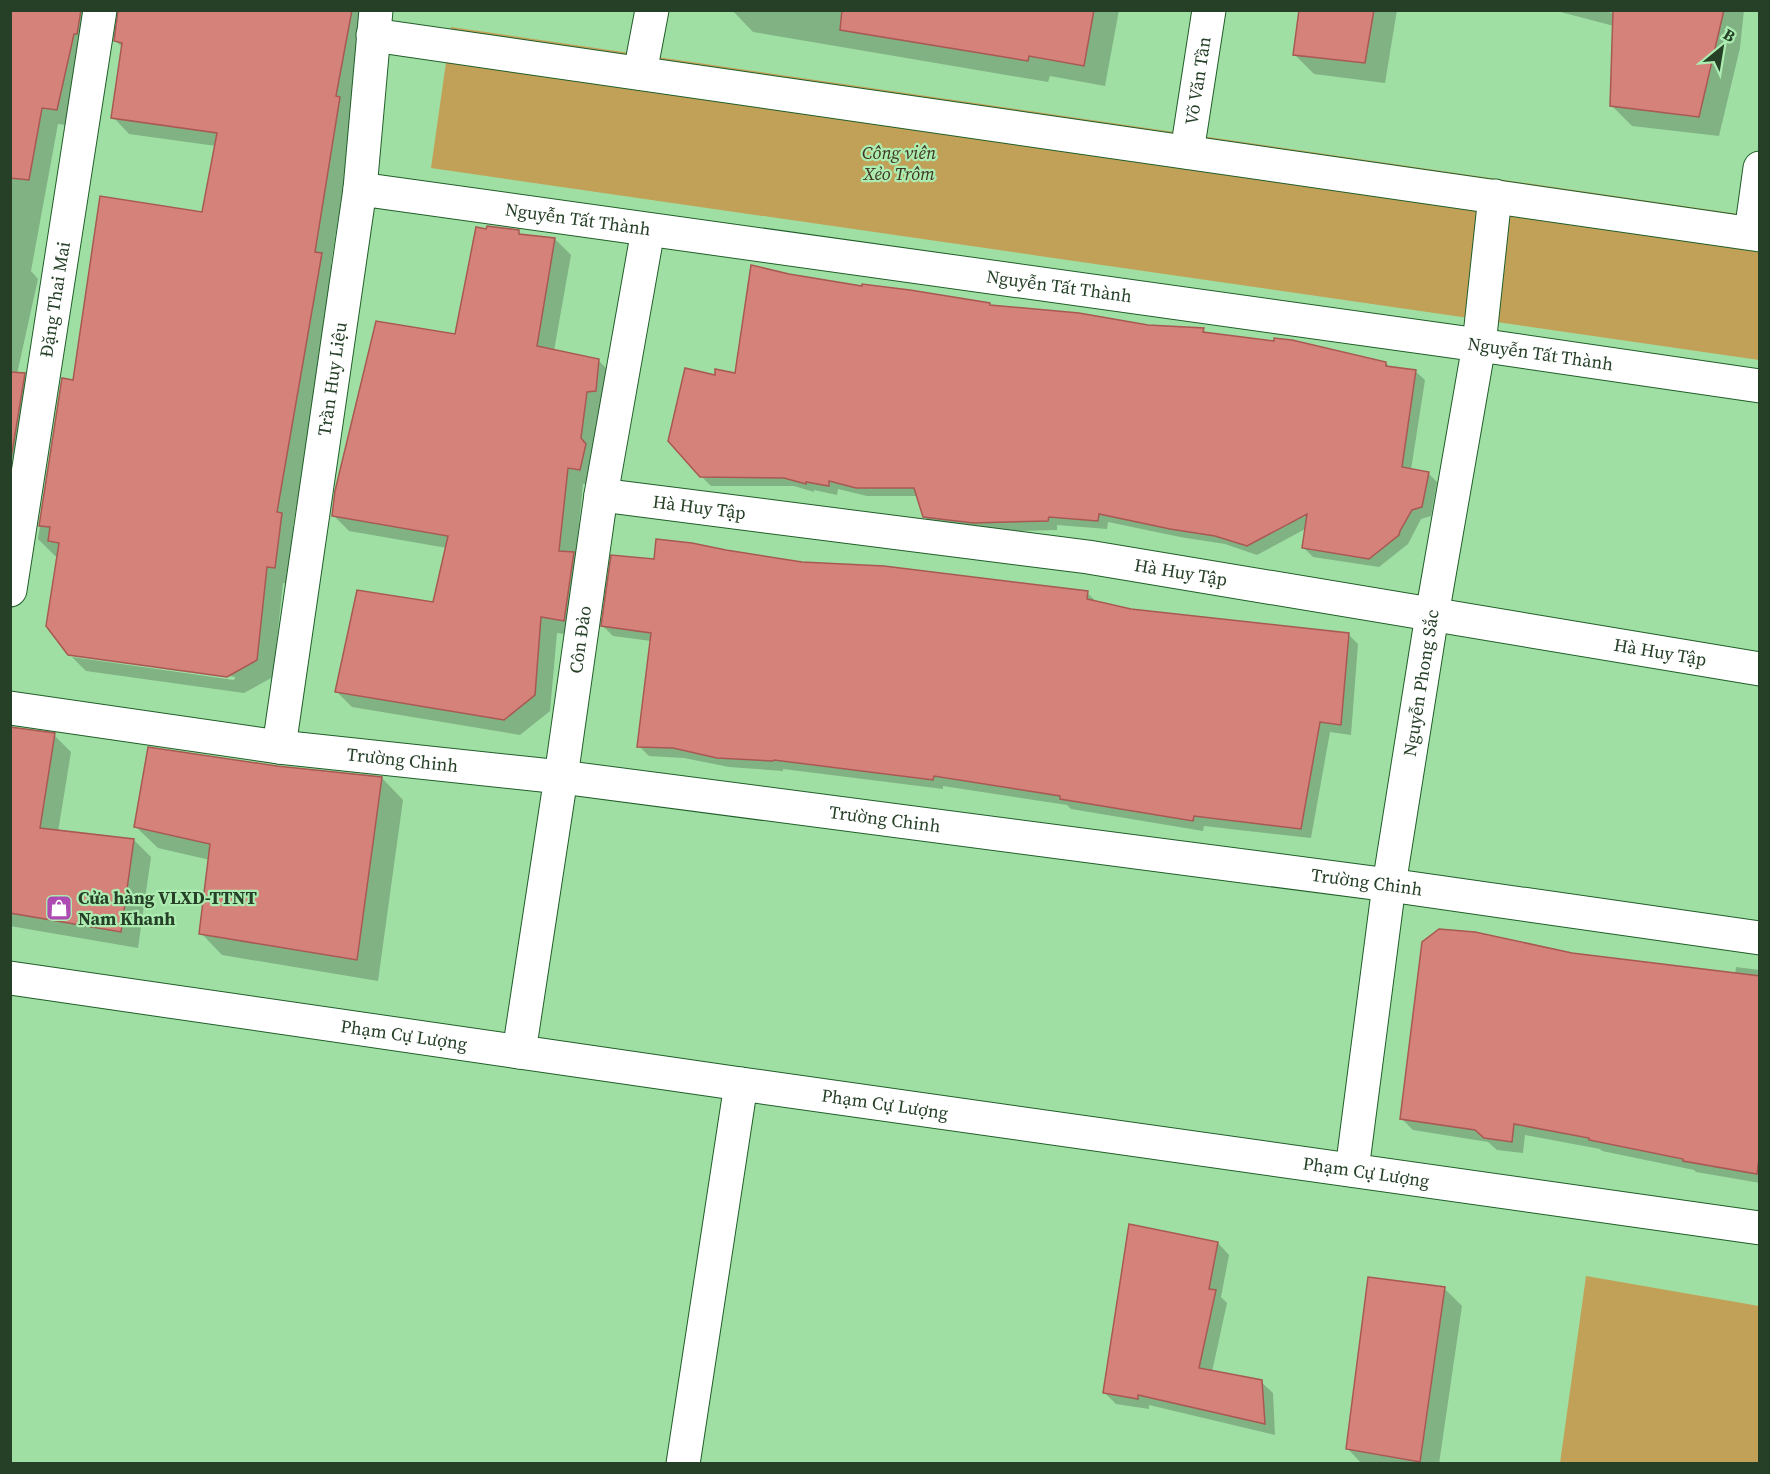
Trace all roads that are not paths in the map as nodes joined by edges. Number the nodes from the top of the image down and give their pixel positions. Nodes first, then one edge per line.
1 (100, 10) edge
2 (652, 10) edge
3 (1209, 10) edge
4 (375, 23) edge
5 (640, 73) junction
6 (1187, 152) junction
7 (1760, 168) edge
8 (360, 189) junction
9 (1495, 196) junction
10 (648, 230) junction
11 (1755, 234) edge
12 (1479, 345) junction
13 (1760, 386) edge
14 (601, 495) junction
15 (10, 590) edge
16 (1432, 615) junction
17 (1760, 669) edge
18 (10, 708) edge
19 (279, 747) junction
20 (561, 777) junction
21 (1389, 885) junction
22 (1760, 938) edge
23 (10, 978) edge
24 (519, 1052) junction
25 (741, 1084) junction
26 (1352, 1170) junction
27 (1760, 1228) edge
28 (682, 1464) edge

1 - 15 street, Đặng Thai Mai
2 - 5 street
3 - 6 street, Võ Văn Tần
4 - 5 street
4 - 8 street, Trần Huy Liệu
5 - 6 street
6 - 9 street
7 - 11 street
8 - 10 street, Nguyễn Tất Thành
8 - 19 street, Trần Huy Liệu
9 - 11 street
9 - 12 street, Nguyễn Phong Sắc
10 - 12 street, Nguyễn Tất Thành
10 - 14 street, Côn Đảo
12 - 13 street, Nguyễn Tất Thành
12 - 16 street, Nguyễn Phong Sắc
14 - 16 street, Hà Huy Tập
14 - 20 street, Côn Đảo
16 - 17 street, Hà Huy Tập
16 - 21 street, Nguyễn Phong Sắc
18 - 19 street, Trường Chinh
19 - 20 street, Trường Chinh
20 - 21 street, Trường Chinh
20 - 24 street, Côn Đảo
21 - 22 street, Trường Chinh
21 - 26 street, Nguyễn Phong Sắc
23 - 24 street, Phạm Cự Lượng
24 - 25 street, Phạm Cự Lượng
25 - 26 street, Phạm Cự Lượng
25 - 28 street
26 - 27 street, Phạm Cự Lượng

